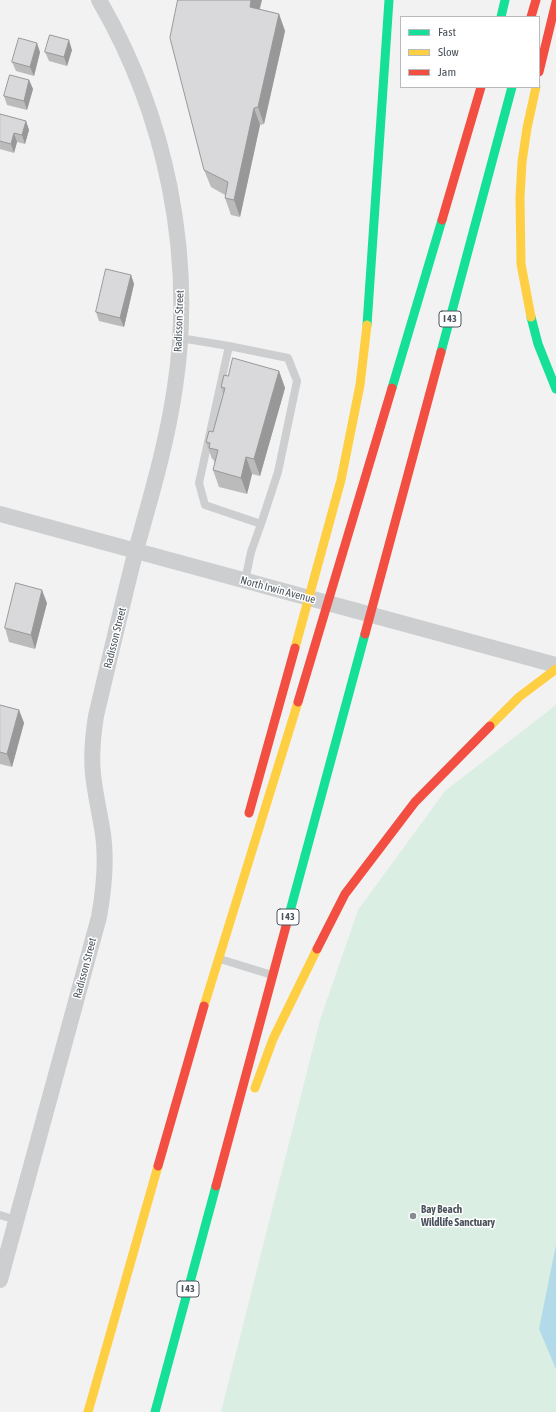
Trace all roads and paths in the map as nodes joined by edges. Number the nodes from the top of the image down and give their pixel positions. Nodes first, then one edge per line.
1 (99, 0) edge
2 (389, 0) edge
3 (505, 0) edge
4 (536, 0) edge
5 (556, 2) edge
6 (501, 16) edge
7 (531, 16) edge
8 (540, 68) edge
9 (481, 88) edge
10 (512, 88) edge
11 (536, 88) edge
12 (180, 338) junction
13 (229, 346) junction
14 (556, 389) edge
15 (0, 514) edge
16 (261, 524) junction
17 (136, 551) junction
18 (246, 581) junction
19 (556, 665) edge
20 (556, 669) edge
21 (247, 822) dead end
22 (239, 860) dead end
23 (219, 959) junction
24 (272, 975) junction
25 (251, 1099) dead end
26 (245, 1112) dead end
27 (221, 1167) junction
28 (0, 1216) edge
29 (16, 1220) junction
30 (0, 1280) edge
31 (88, 1412) edge
32 (155, 1412) edge

1 - 12 street, Radisson Street
2 - 21 highway
3 - 6 highway
4 - 7 highway
5 - 8 highway
9 - 23 highway
10 - 24 highway, I 43
11 - 14 highway
12 - 13 lane
12 - 17 street, Radisson Street
13 - 16 lane
13 - 16 lane
15 - 17 street, North Irwin Avenue
16 - 18 lane
17 - 18 street, North Irwin Avenue
17 - 29 street, Radisson Street
18 - 19 street, North Irwin Avenue
20 - 25 highway
22 - 23 highway
23 - 24 lane
23 - 31 highway
24 - 27 highway, I 43
26 - 27 highway
27 - 32 highway, I 43
28 - 29 lane
29 - 30 street, Radisson Street

